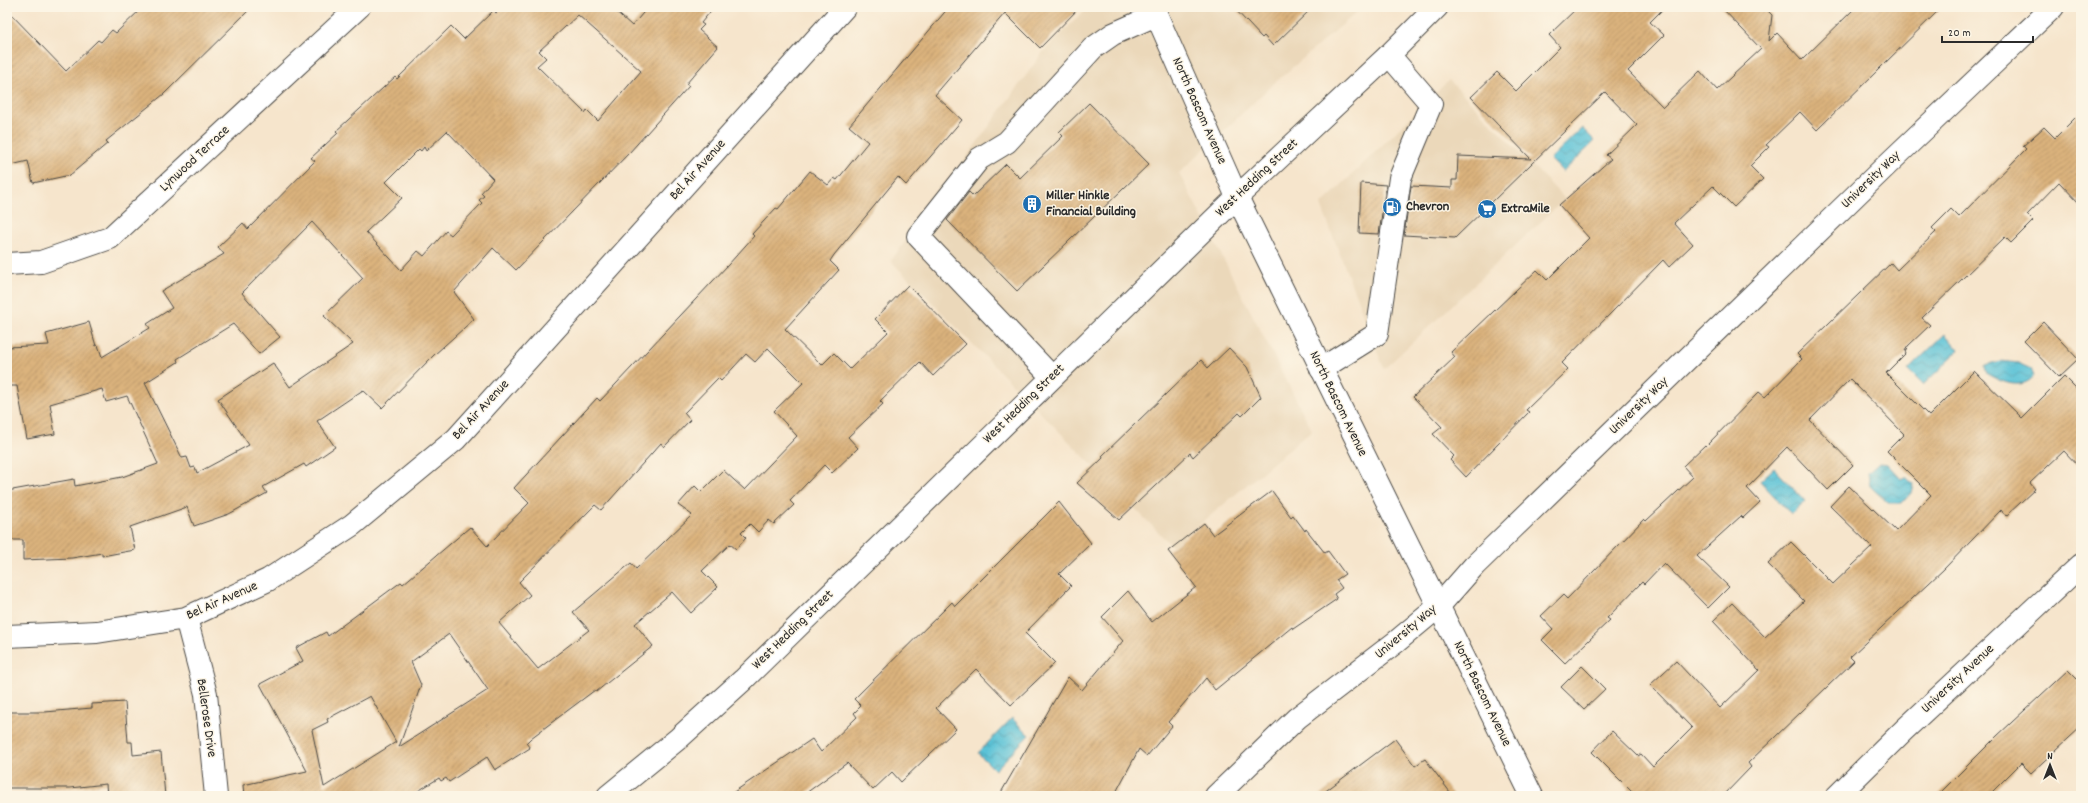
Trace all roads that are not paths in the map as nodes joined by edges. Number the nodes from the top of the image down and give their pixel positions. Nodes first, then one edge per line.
1 (359, 7) edge
2 (845, 7) edge
3 (1437, 7) edge
4 (2054, 7) edge
5 (1155, 11) edge
6 (1389, 55) junction
7 (1237, 197) junction
8 (7, 264) edge
9 (1321, 369) junction
10 (1052, 376) junction
11 (2081, 565) edge
12 (1438, 606) junction
13 (186, 618) junction
14 (7, 636) edge
15 (611, 795) edge
16 (216, 796) edge
17 (1216, 796) edge
18 (1532, 796) edge
19 (1837, 796) edge

1 - 8 street, Lynwood Terrace
2 - 13 street, Bel Air Avenue
3 - 6 street, West Hedding Street
4 - 12 street, University Way
5 - 7 street, North Bascom Avenue
5 - 10 street
6 - 7 street, West Hedding Street
6 - 9 street
7 - 9 street, North Bascom Avenue
7 - 10 street, West Hedding Street
9 - 12 street, North Bascom Avenue
10 - 15 street, West Hedding Street
11 - 19 street, University Avenue
12 - 17 street, University Way
12 - 18 street, North Bascom Avenue
13 - 14 street, Bel Air Avenue
13 - 16 street, Bellerose Drive

